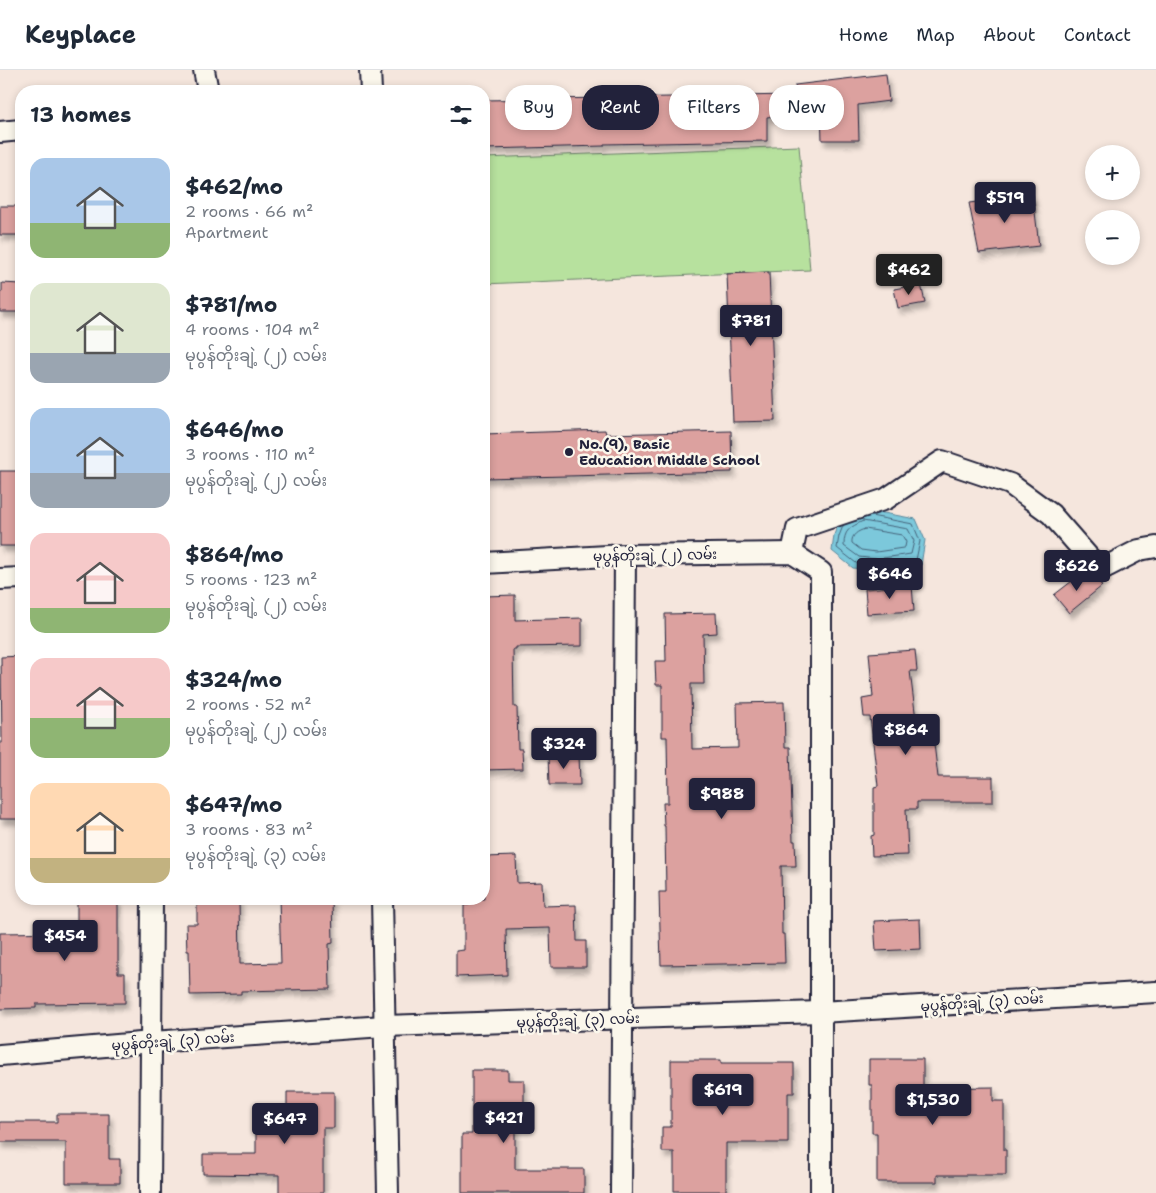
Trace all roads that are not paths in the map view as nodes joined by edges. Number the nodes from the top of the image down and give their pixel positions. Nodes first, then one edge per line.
1 (204, 70) edge
2 (370, 70) edge
3 (207, 85) edge
4 (370, 85) edge
5 (15, 131) edge
6 (0, 132) edge
7 (1156, 547) edge
8 (792, 553) junction
9 (625, 555) junction
10 (490, 562) edge
11 (15, 578) edge
12 (0, 579) edge
13 (152, 905) edge
14 (382, 905) edge
15 (1156, 992) edge
16 (820, 1012) junction
17 (622, 1019) junction
18 (384, 1026) junction
19 (152, 1042) junction
20 (0, 1055) edge
21 (150, 1193) edge
22 (388, 1193) edge
23 (621, 1193) edge
24 (821, 1193) edge

1 - 3 street
2 - 4 street
5 - 6 street
7 - 8 street
8 - 9 street, မုပွန်တိုးချဲ့ (၂) လမ်း
8 - 16 street
9 - 10 street, မုပွန်တိုးချဲ့ (၂) လမ်း
9 - 17 street
11 - 12 street
13 - 19 street
14 - 18 street
15 - 16 street, မုပွန်တိုးချဲ့ (၃) လမ်း
16 - 17 street, မုပွန်တိုးချဲ့ (၃) လမ်း
16 - 24 street
17 - 18 street, မုပွန်တိုးချဲ့ (၃) လမ်း
17 - 23 street
18 - 19 street, မုပွန်တိုးချဲ့ (၃) လမ်း
18 - 22 street
19 - 20 street, မုပွန်တိုးချဲ့ (၃) လမ်း
19 - 21 street

